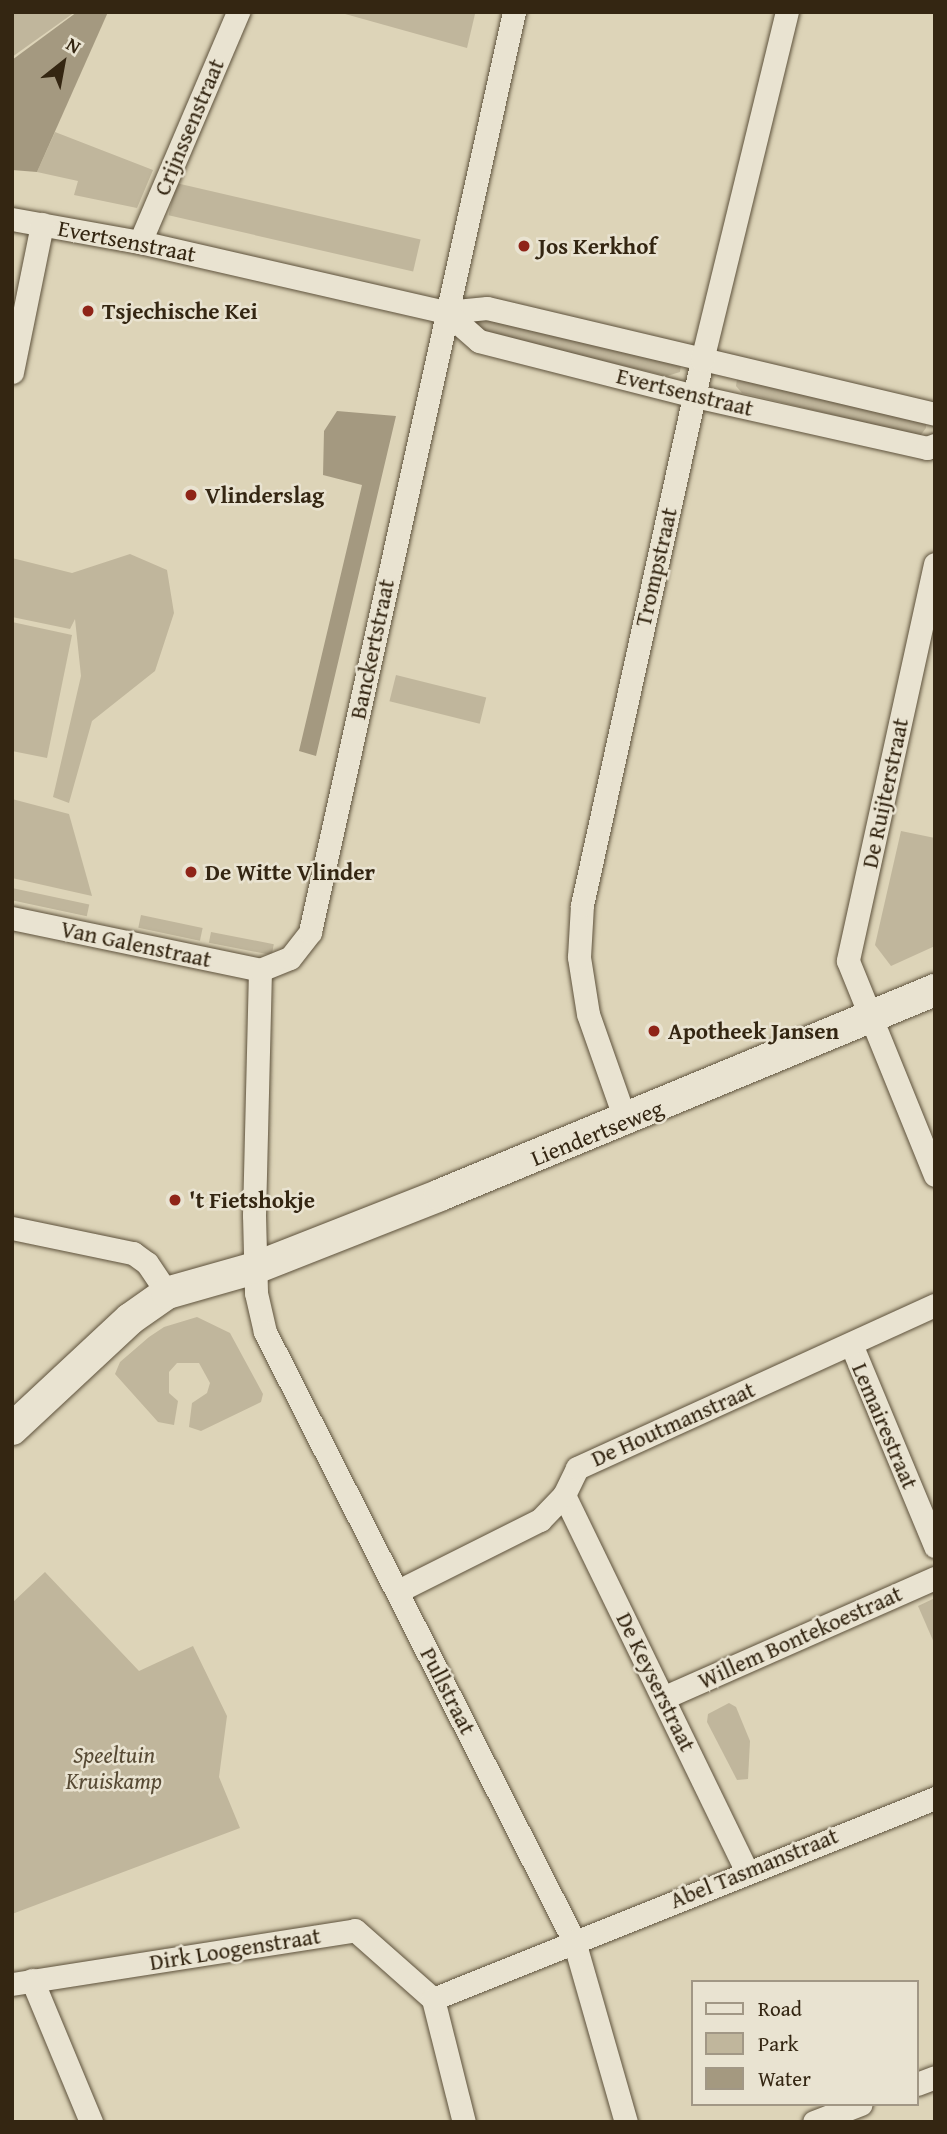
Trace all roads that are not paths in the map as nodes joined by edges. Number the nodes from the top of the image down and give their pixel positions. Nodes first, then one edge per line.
1 (238, 12) edge
2 (514, 12) edge
3 (787, 12) edge
4 (12, 219) edge
5 (42, 224) junction
6 (140, 242) junction
7 (446, 312) junction
8 (702, 360) junction
9 (12, 372) edge
10 (695, 396) junction
11 (935, 414) edge
12 (935, 445) edge
13 (935, 564) edge
14 (12, 918) edge
15 (260, 970) junction
16 (935, 990) edge
17 (871, 1018) junction
18 (626, 1122) junction
19 (935, 1175) edge
20 (12, 1228) edge
21 (256, 1268) junction
22 (167, 1293) junction
23 (935, 1305) edge
24 (851, 1344) junction
25 (12, 1429) edge
26 (564, 1495) junction
27 (935, 1546) edge
28 (935, 1578) edge
29 (398, 1591) junction
30 (664, 1697) junction
31 (935, 1798) edge
32 (746, 1870) junction
33 (574, 1941) junction
34 (22, 1982) edge
35 (433, 1999) junction
36 (856, 2106) edge
37 (91, 2122) edge
38 (464, 2122) edge
39 (626, 2122) edge
40 (814, 2122) edge

1 - 6 street, Crijnssenstraat
2 - 7 street, Banckertstraat
3 - 8 street, Trompstraat
4 - 5 street, Evertsenstraat
5 - 6 street, Evertsenstraat
5 - 9 street
6 - 7 street, Evertsenstraat
7 - 8 street, Evertsenstraat
7 - 10 street, Evertsenstraat
7 - 15 street, Banckertstraat
8 - 10 street, Trompstraat
8 - 11 street, Evertsenstraat
10 - 12 street, Evertsenstraat
10 - 18 street, Trompstraat
13 - 17 street, De Ruijterstraat
14 - 15 street, Van Galenstraat
15 - 21 street
16 - 17 street, Liendertseweg
17 - 18 street, Liendertseweg
17 - 19 street, De Ruijterstraat
18 - 21 street, Liendertseweg
20 - 22 street
21 - 22 street, Liendertseweg
21 - 29 street, Pullstraat
22 - 25 street, Liendertseweg
23 - 24 street, De Houtmanstraat
24 - 26 street, De Houtmanstraat
24 - 27 street, Lemairestraat
26 - 29 street, De Houtmanstraat
26 - 30 street, De Keyserstraat
28 - 30 street, Willem Bontekoestraat
29 - 33 street, Pullstraat
30 - 32 street, De Keyserstraat
31 - 32 street, Abel Tasmanstraat
32 - 33 street, Abel Tasmanstraat
33 - 35 street
33 - 39 street, Pullstraat
34 - 35 street, Dirk Loogenstraat
34 - 37 street
35 - 38 street
36 - 40 street

